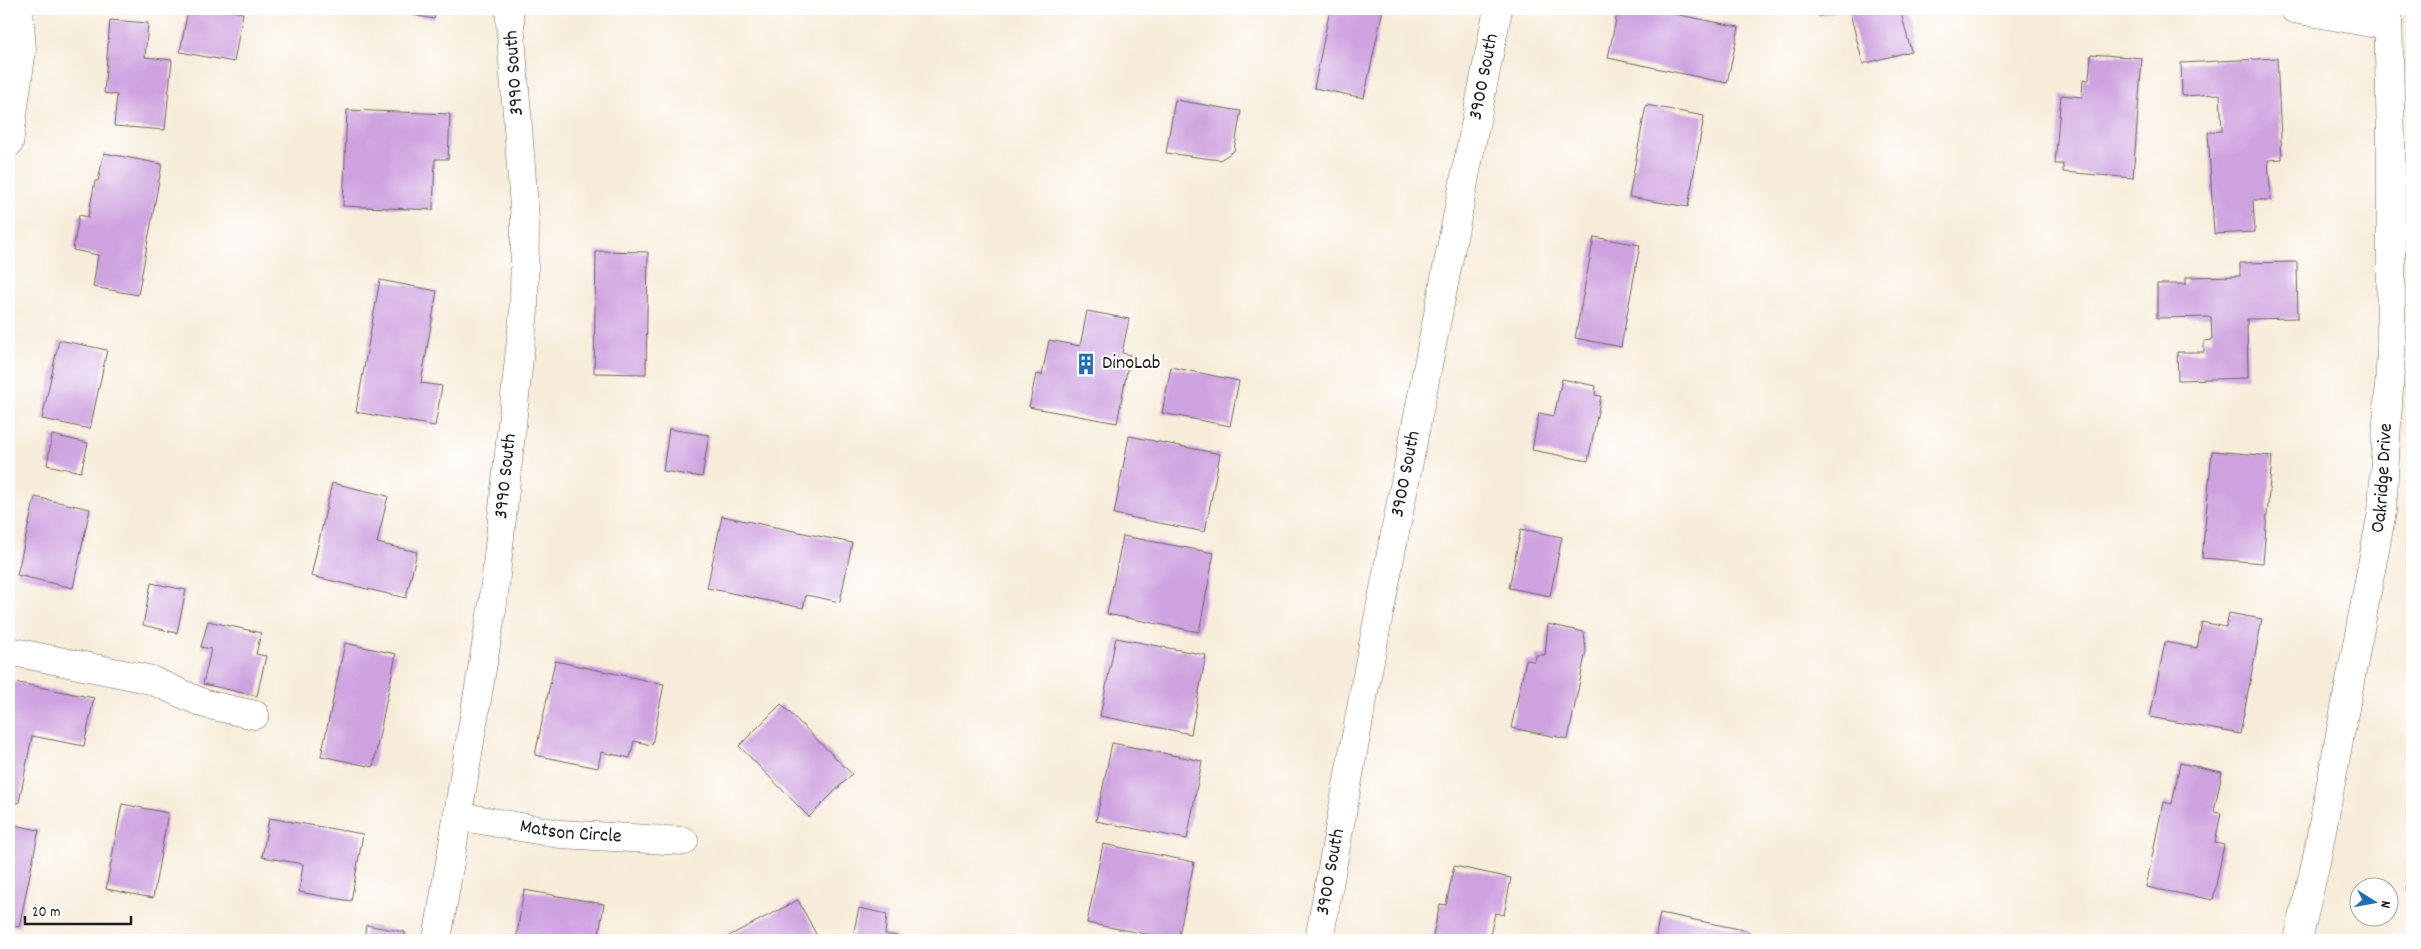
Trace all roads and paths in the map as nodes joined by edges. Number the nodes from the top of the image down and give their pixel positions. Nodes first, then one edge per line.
1 (20, 9) edge
2 (509, 9) edge
3 (1498, 9) edge
4 (2294, 9) edge
5 (2388, 18) edge
6 (9, 144) edge
7 (9, 651) edge
8 (255, 715) dead end
9 (458, 816) junction
10 (684, 841) dead end
11 (437, 940) edge
12 (1319, 940) edge
13 (2298, 940) edge

1 - 6 street
2 - 9 street, 3990 South
3 - 12 street, 3900 South
4 - 5 street
5 - 13 street, Oakridge Drive
7 - 8 street
9 - 10 street, Matson Circle
9 - 11 street, 3990 South

